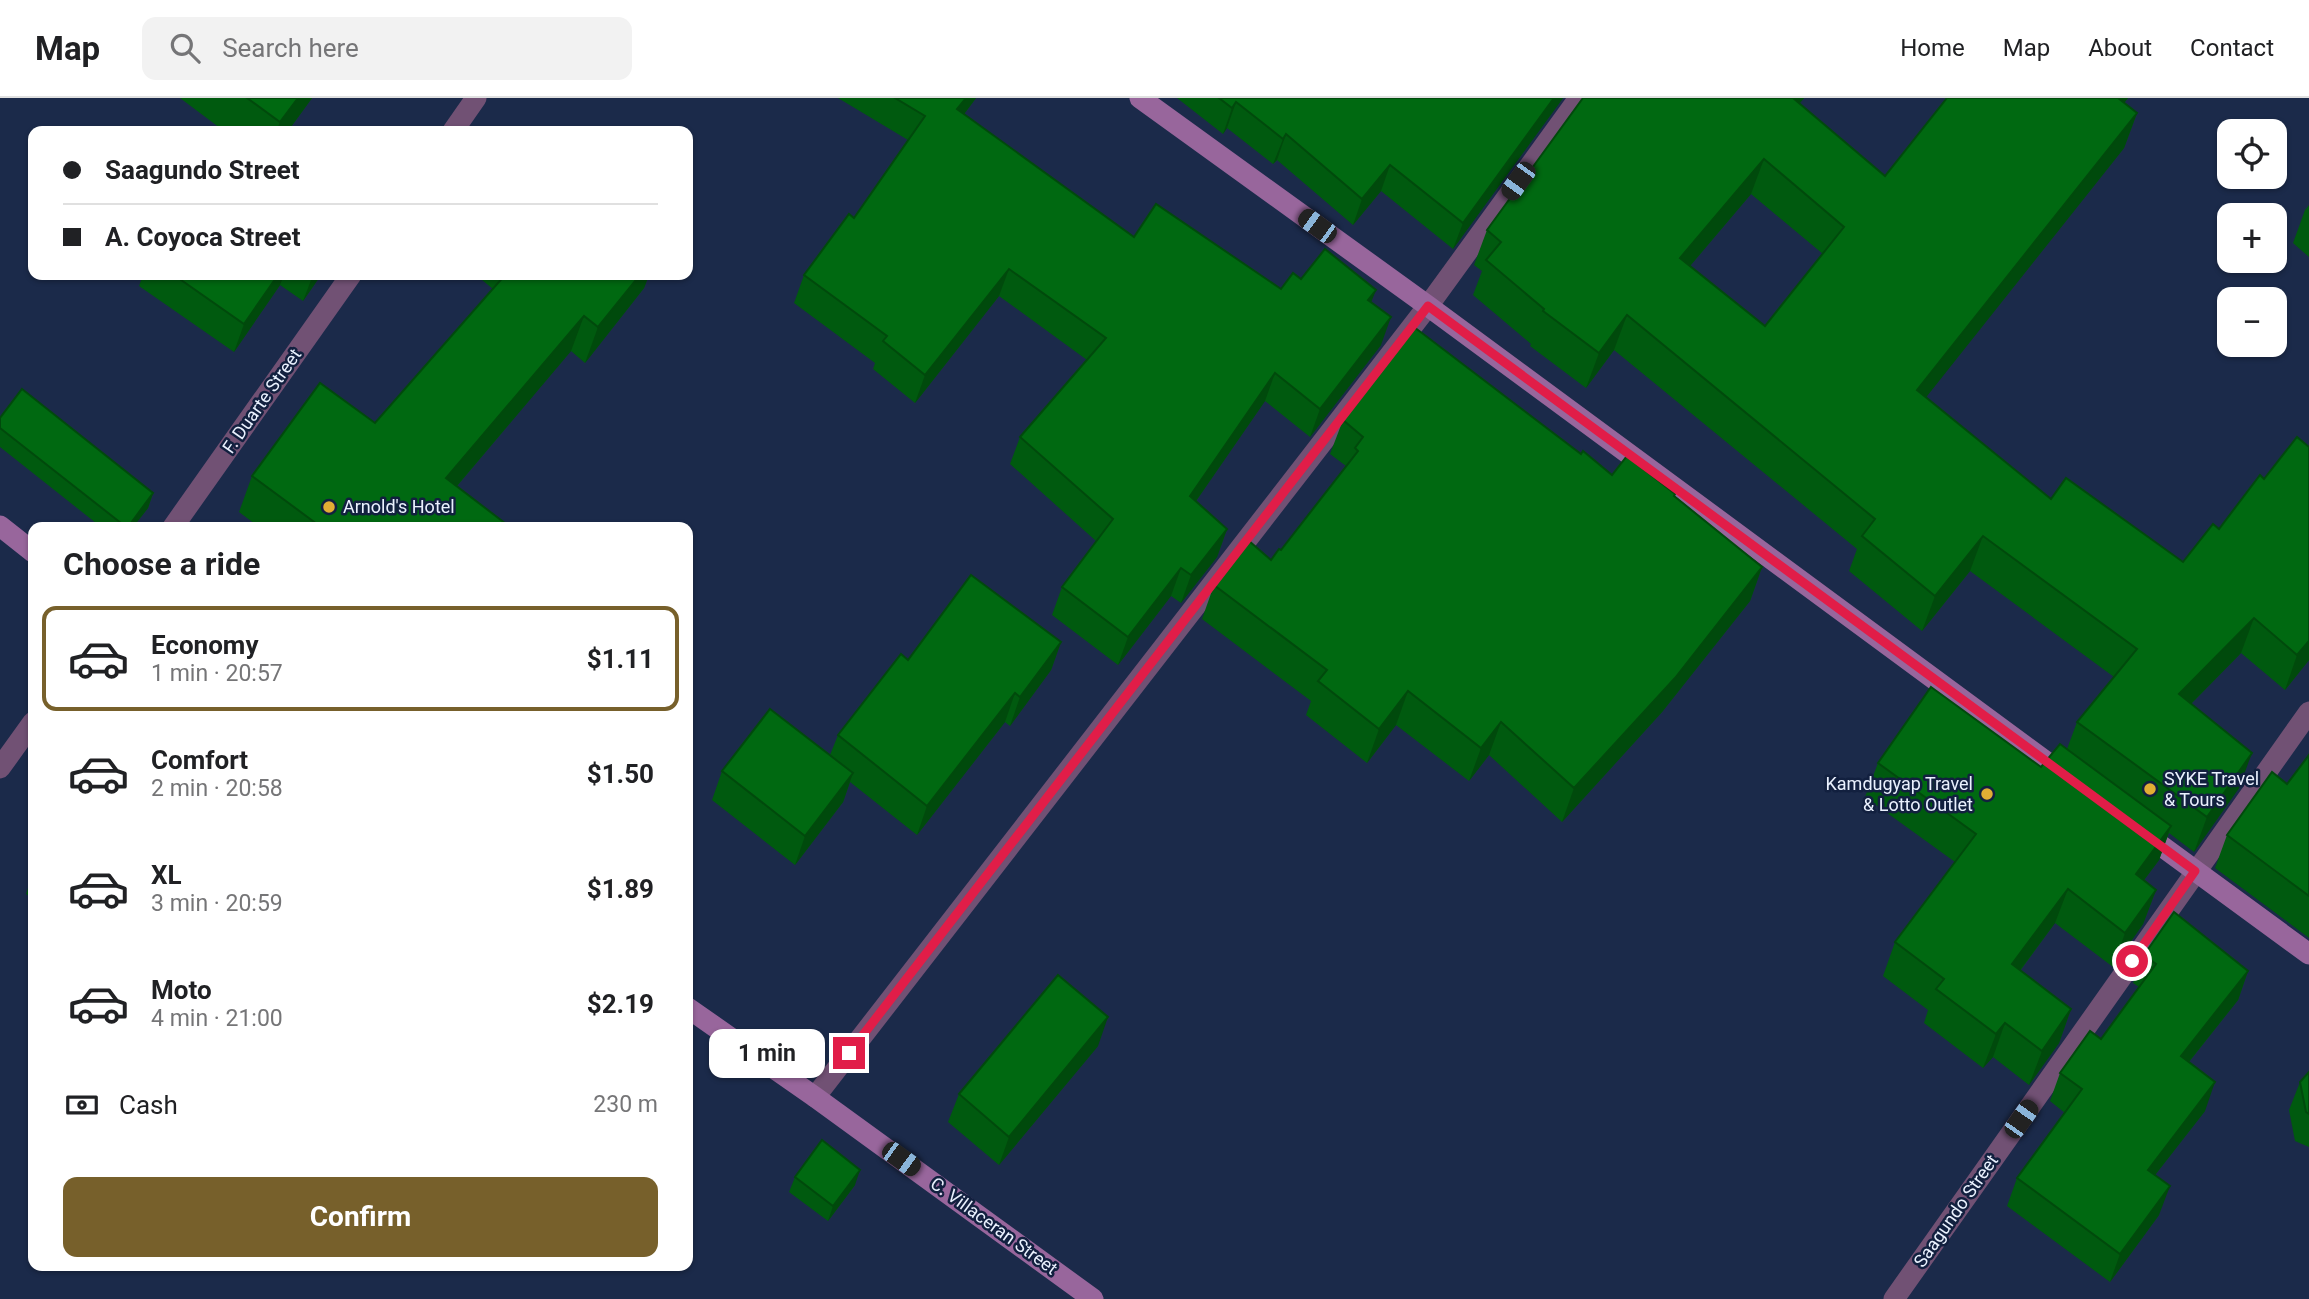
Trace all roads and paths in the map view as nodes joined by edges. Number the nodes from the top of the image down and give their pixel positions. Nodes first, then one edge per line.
1 (476, 98) edge
2 (1140, 98) edge
3 (1579, 98) edge
4 (456, 126) edge
5 (347, 280) edge
6 (1428, 306) junction
7 (177, 522) edge
8 (0, 526) edge
9 (28, 548) edge
10 (2309, 712) edge
11 (28, 729) edge
12 (0, 768) edge
13 (2084, 789) edge
14 (2128, 822) edge
15 (2195, 871) junction
16 (2309, 954) edge
17 (693, 1012) edge
18 (816, 1097) junction
19 (1093, 1299) edge
20 (1894, 1299) edge

1 - 4 street
2 - 6 main road
3 - 6 street
5 - 7 street, F. Duarte Street
6 - 13 main road
6 - 18 street
8 - 9 main road
10 - 15 street, Saagundo Street
11 - 12 street
14 - 15 main road
15 - 16 main road
15 - 20 street, Saagundo Street
17 - 18 main road, C. Villaceran Street
18 - 19 main road, C. Villaceran Street

